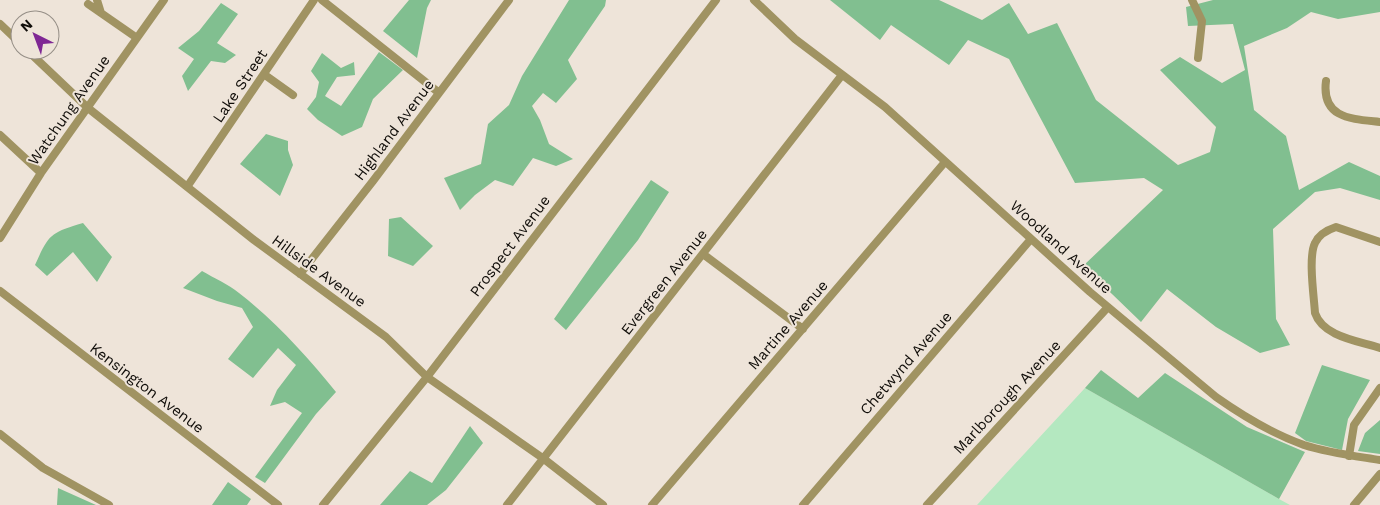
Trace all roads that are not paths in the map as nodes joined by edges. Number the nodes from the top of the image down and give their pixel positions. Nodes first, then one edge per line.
1 (97, 0) edge
2 (164, 0) edge
3 (314, 0) edge
4 (322, 0) edge
5 (509, 0) edge
6 (716, 0) edge
7 (754, 0) edge
8 (1192, 0) edge
9 (88, 4) dead end
10 (101, 13) junction
11 (0, 24) edge
12 (10, 34) edge
13 (137, 38) junction
14 (1198, 58) dead end
15 (38, 60) edge
16 (265, 75) junction
17 (842, 75) junction
18 (1326, 81) dead end
19 (438, 92) junction
20 (293, 95) dead end
21 (88, 108) junction
22 (1380, 122) edge
23 (0, 135) edge
24 (945, 162) junction
25 (41, 173) junction
26 (188, 187) junction
27 (0, 238) edge
28 (1031, 239) junction
29 (1380, 242) edge
30 (703, 254) junction
31 (300, 274) junction
32 (0, 291) edge
33 (1108, 307) junction
34 (803, 329) junction
35 (1380, 348) edge
36 (427, 377) junction
37 (1380, 388) edge
38 (0, 434) edge
39 (1349, 456) junction
40 (544, 459) junction
41 (1380, 460) edge
42 (1380, 474) edge
43 (110, 505) edge
44 (278, 505) edge
45 (323, 505) edge
46 (507, 505) edge
47 (602, 505) edge
48 (652, 505) edge
49 (803, 505) edge
50 (927, 505) edge
51 (1354, 505) edge

1 - 10 street
2 - 13 street, Watchung Avenue
3 - 16 street, Lake Street
4 - 19 street
5 - 19 street, Highland Avenue
6 - 36 street, Prospect Avenue
7 - 17 street, Woodland Avenue
8 - 14 street
9 - 10 street
10 - 13 street
11 - 12 street
13 - 21 street, Watchung Avenue
15 - 21 street, Hillside Avenue
16 - 20 street
16 - 26 street, Lake Street
17 - 24 street, Woodland Avenue
17 - 30 street, Evergreen Avenue
18 - 22 street
19 - 31 street, Highland Avenue
21 - 25 street, Watchung Avenue
21 - 26 street, Hillside Avenue
23 - 25 street
24 - 28 street, Woodland Avenue
24 - 34 street, Martine Avenue
25 - 27 street, Watchung Avenue
26 - 31 street, Hillside Avenue
28 - 33 street, Woodland Avenue
28 - 49 street, Chetwynd Avenue
29 - 35 street
30 - 34 street
30 - 40 street, Evergreen Avenue
31 - 36 street, Hillside Avenue
32 - 44 street, Kensington Avenue
33 - 39 street, Woodland Avenue
33 - 50 street, Marlborough Avenue
34 - 48 street, Martine Avenue
36 - 40 street, Hillside Avenue
36 - 45 street, Prospect Avenue
37 - 39 street
38 - 43 street
39 - 41 street, Woodland Avenue
40 - 46 street, Evergreen Avenue
40 - 47 street, Hillside Avenue
42 - 51 street

